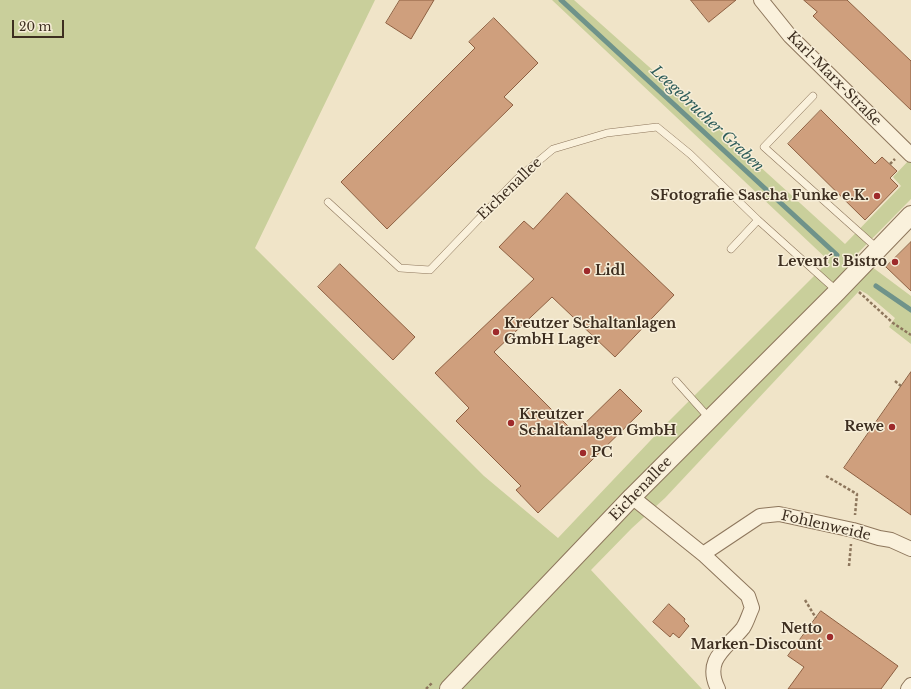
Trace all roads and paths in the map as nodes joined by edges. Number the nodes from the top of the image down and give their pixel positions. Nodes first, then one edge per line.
1 (761, 0) edge
2 (813, 96) dead end
3 (911, 155) edge
4 (328, 202) dead end
5 (911, 215) edge
6 (758, 220) junction
7 (731, 249) dead end
8 (878, 249) junction
9 (842, 287) junction
10 (911, 335) edge
11 (676, 381) dead end
12 (895, 381) dead end
13 (901, 386) dead end
14 (710, 419) junction
15 (632, 497) junction
16 (911, 549) edge
17 (703, 554) junction
18 (805, 600) dead end
19 (816, 618) dead end
20 (911, 684) edge
21 (449, 689) edge
22 (718, 689) edge
23 (908, 689) edge

1 - 3 street, Karl-Marx-Straße
2 - 8 lane
4 - 6 lane, Eichenallee
5 - 8 street, Eichenallee
6 - 7 lane
6 - 9 lane, Eichenallee
8 - 9 street, Eichenallee
9 - 10 path
9 - 14 street, Eichenallee
11 - 14 lane
12 - 13 path
14 - 15 street, Eichenallee
15 - 17 street
15 - 21 street, Eichenallee
16 - 17 street, Fohlenweide
17 - 22 street
18 - 19 path
20 - 23 street

